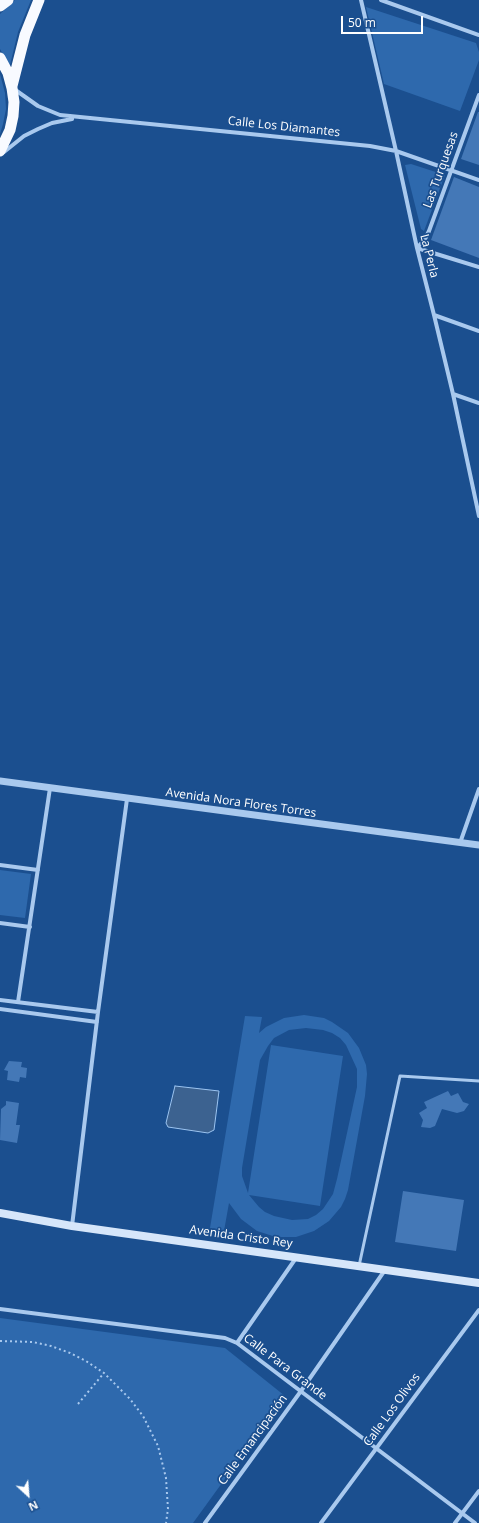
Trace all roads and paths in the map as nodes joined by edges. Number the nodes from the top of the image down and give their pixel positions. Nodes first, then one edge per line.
1 (8, 0) edge
2 (39, 0) edge
3 (361, 0) edge
4 (381, 0) edge
5 (0, 6) edge
6 (479, 35) edge
7 (0, 58) edge
8 (12, 87) junction
9 (479, 95) edge
10 (83, 118) junction
11 (0, 151) edge
12 (396, 151) junction
13 (0, 155) edge
14 (451, 171) junction
15 (479, 180) edge
16 (416, 248) junction
17 (479, 267) edge
18 (434, 315) junction
19 (479, 331) edge
20 (453, 394) junction
21 (479, 403) edge
22 (479, 516) edge
23 (0, 782) edge
24 (50, 788) junction
25 (479, 789) edge
26 (127, 799) junction
27 (460, 843) junction
28 (479, 845) edge
29 (0, 865) edge
30 (38, 870) junction
31 (0, 923) edge
32 (30, 927) junction
33 (0, 1000) edge
34 (18, 1002) junction
35 (0, 1009) edge
36 (98, 1012) junction
37 (97, 1022) junction
38 (479, 1081) edge
39 (0, 1213) edge
40 (72, 1226) junction
41 (297, 1257) junction
42 (359, 1266) junction
43 (385, 1269) junction
44 (479, 1283) edge
45 (0, 1309) edge
46 (479, 1310) edge
47 (0, 1341) edge
48 (237, 1343) junction
49 (104, 1373) junction
50 (301, 1391) junction
51 (78, 1404) dead end
52 (376, 1448) junction
53 (479, 1491) edge
54 (462, 1514) junction
55 (166, 1523) edge
56 (205, 1523) edge
57 (322, 1523) edge
58 (455, 1523) edge
59 (475, 1523) edge

1 - 5 highway
2 - 8 highway
3 - 12 street, La Perla
4 - 6 street
7 - 8 highway
8 - 10 street, Calle Los Diamantes
8 - 11 highway
9 - 14 street, Las Turquesas
10 - 12 street, Calle Los Diamantes
10 - 13 street, Calle Los Diamantes
12 - 14 street, Calle Los Diamantes
12 - 16 street, La Perla
14 - 15 street, Calle Los Diamantes
14 - 16 street, Las Turquesas
16 - 17 street
16 - 18 street, La Perla
18 - 19 street
18 - 20 street, La Perla
20 - 21 street
20 - 22 street, La Perla
23 - 24 street, Avenida Nora Flores Torres
24 - 26 street, Avenida Nora Flores Torres
24 - 30 street
25 - 27 street
26 - 27 street, Avenida Nora Flores Torres
26 - 36 street
27 - 28 street, Avenida Nora Flores Torres
29 - 30 street
30 - 32 street
31 - 32 street
32 - 34 street
33 - 34 street
34 - 36 street
35 - 37 street
36 - 37 street
37 - 40 street
38 - 42 lane
39 - 40 main road, Avenida Cristo Rey
40 - 41 main road, Avenida Cristo Rey
41 - 42 main road, Avenida Cristo Rey
41 - 48 street
42 - 43 main road, Avenida Cristo Rey
43 - 44 main road, Avenida Cristo Rey
43 - 50 street, Calle Emancipación
45 - 48 street, Calle Para Grande
46 - 52 street, Calle Los Olivos
47 - 49 path
48 - 50 street, Calle Para Grande
49 - 51 path
49 - 55 path
50 - 52 street, Calle Para Grande
50 - 56 street, Calle Emancipación
52 - 54 street, Calle Para Grande
52 - 57 street, Calle Los Olivos
53 - 54 street
54 - 58 street
54 - 59 street, Calle Para Grande

